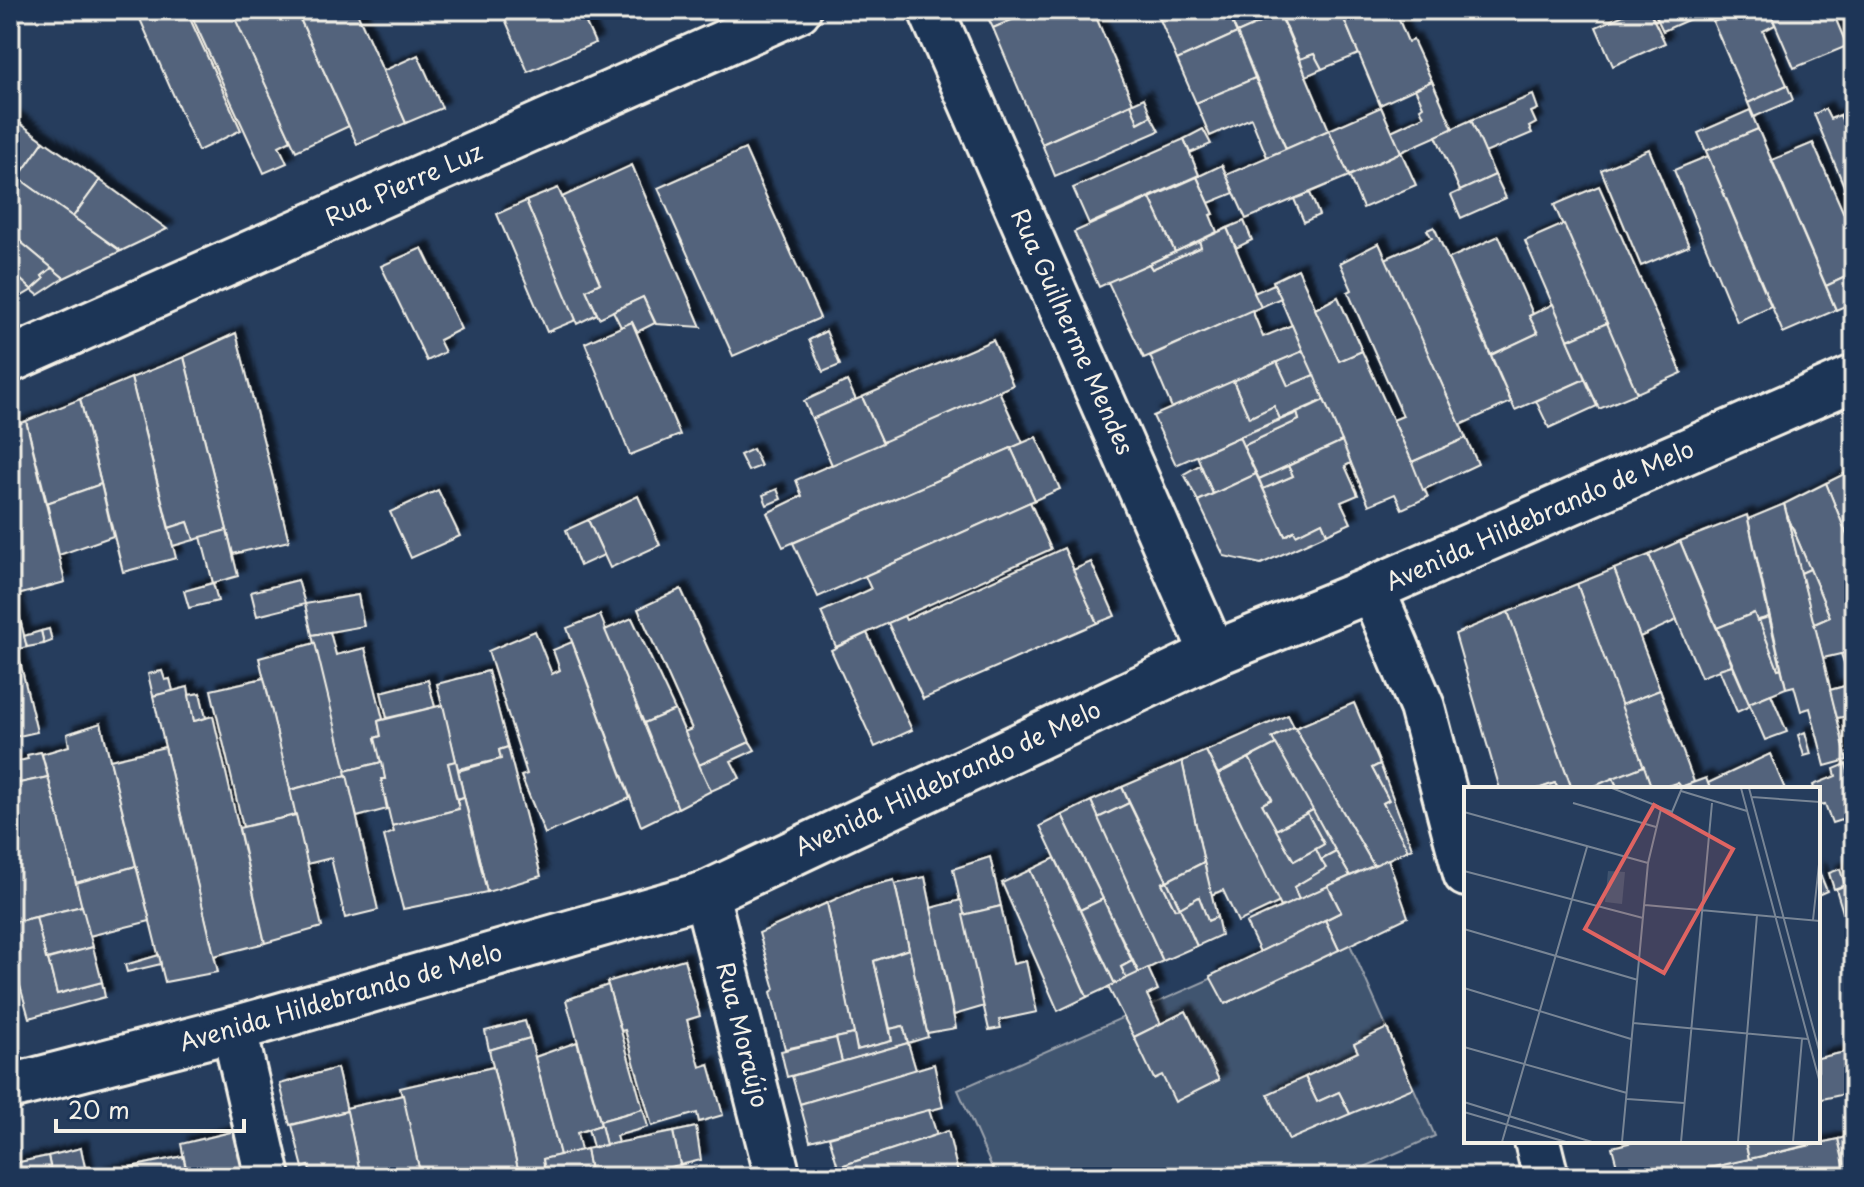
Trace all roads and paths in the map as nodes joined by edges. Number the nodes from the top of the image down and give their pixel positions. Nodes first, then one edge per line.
1 (798, 10) edge
2 (931, 10) edge
3 (10, 360) edge
4 (1854, 378) edge
5 (1372, 589) junction
6 (1213, 654) junction
7 (1464, 866) edge
8 (706, 894) junction
9 (234, 1029) junction
10 (10, 1087) edge
11 (1538, 1143) edge
12 (268, 1177) edge
13 (778, 1177) edge
14 (1546, 1177) edge

1 - 3 street, Rua Pierre Luz
2 - 6 street, Rua Guilherme Mendes
4 - 5 street, Avenida Hildebrando de Melo
5 - 6 street, Avenida Hildebrando de Melo
5 - 7 street
6 - 8 street, Avenida Hildebrando de Melo
8 - 9 street, Avenida Hildebrando de Melo
8 - 13 street, Rua Moraújo
9 - 10 street, Avenida Hildebrando de Melo
9 - 12 street
11 - 14 street

